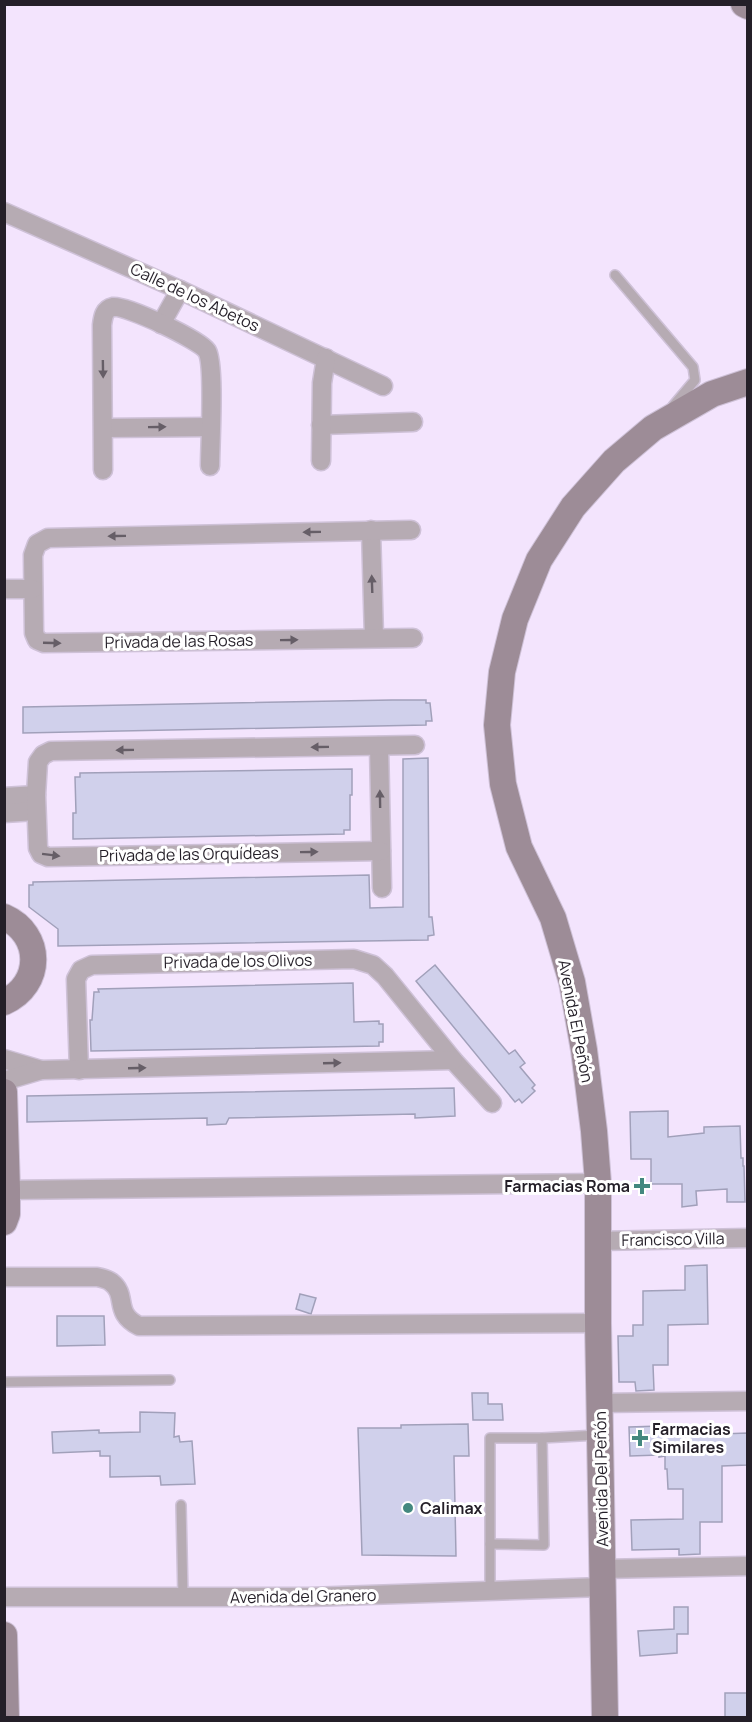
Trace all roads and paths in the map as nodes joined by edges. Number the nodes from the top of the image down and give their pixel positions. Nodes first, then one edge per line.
1 (4, 212) edge
2 (615, 275) dead end
3 (180, 290) junction
4 (161, 324) junction
5 (326, 358) junction
6 (747, 382) edge
7 (383, 386) dead end
8 (413, 422) dead end
9 (321, 425) junction
10 (210, 427) junction
11 (104, 428) junction
12 (653, 428) junction
13 (321, 461) dead end
14 (210, 466) dead end
15 (103, 470) dead end
16 (371, 530) junction
17 (411, 530) dead end
18 (4, 589) edge
19 (33, 589) junction
20 (374, 638) junction
21 (413, 638) dead end
22 (415, 745) dead end
23 (378, 746) junction
24 (4, 797) edge
25 (36, 803) junction
26 (4, 813) edge
27 (381, 851) junction
28 (382, 888) dead end
29 (4, 916) edge
30 (4, 1002) edge
31 (4, 1059) edge
32 (453, 1060) junction
33 (41, 1070) junction
34 (79, 1070) junction
35 (4, 1081) edge
36 (4, 1092) edge
37 (492, 1103) dead end
38 (5, 1109) edge
39 (5, 1157) edge
40 (598, 1183) junction
41 (7, 1190) junction
42 (4, 1222) edge
43 (747, 1238) edge
44 (598, 1241) junction
45 (4, 1277) edge
46 (598, 1323) junction
47 (170, 1380) dead end
48 (4, 1382) edge
49 (747, 1401) edge
50 (600, 1404) junction
51 (600, 1435) junction
52 (542, 1438) junction
53 (181, 1505) dead end
54 (490, 1544) junction
55 (747, 1566) edge
56 (602, 1578) junction
57 (490, 1591) junction
58 (4, 1597) edge
59 (183, 1597) junction
60 (4, 1635) edge
61 (6, 1718) edge
62 (604, 1718) edge

1 - 3 street, Calle de los Abetos
2 - 12 lane
3 - 4 street
3 - 5 street, Calle de los Abetos
4 - 10 street
4 -> 11 street
5 - 7 street, Calle de los Abetos
5 - 9 street
6 - 12 street, Avenida El Peñón
8 - 9 street
9 - 13 street
11 -> 10 street
10 - 14 street
11 - 15 street
12 - 40 street, Avenida El Peñón
16 - 17 street, Privada de las Rosas
16 -> 19 street, Privada de las Rosas
20 -> 16 street
18 - 19 street
19 -> 20 street, Privada de las Rosas
20 - 21 street, Privada de las Rosas
22 - 23 street, Privada de las Orquídeas
23 -> 25 street, Privada de las Orquídeas
27 -> 23 street
24 - 25 street
25 - 26 street
25 -> 27 street, Privada de las Orquídeas
27 - 28 street
29 - 30 street
31 - 33 street
34 -> 32 street
32 - 34 street, Privada de los Olivos
32 - 37 street, Privada de los Olivos
33 - 34 street
33 - 35 street
36 - 38 street
38 - 39 street
39 - 41 street
40 - 41 street
40 - 44 street, Avenida El Peñón
41 - 42 street
43 - 44 street, Francisco Villa
44 - 46 street, Avenida Del Peñón
45 - 46 street
46 - 50 street, Avenida Del Peñón
47 - 48 lane
49 - 50 street
50 - 51 street, Avenida Del Peñón
51 - 52 lane
51 - 56 street, Avenida Del Peñón
52 - 54 lane
52 - 54 lane
53 - 59 lane
54 - 57 lane
55 - 56 street, Avenida del Granero
56 - 57 street, Avenida del Granero
56 - 62 street, Avenida Del Peñón
57 - 59 street, Avenida del Granero
58 - 59 street, Avenida del Granero
60 - 61 street

